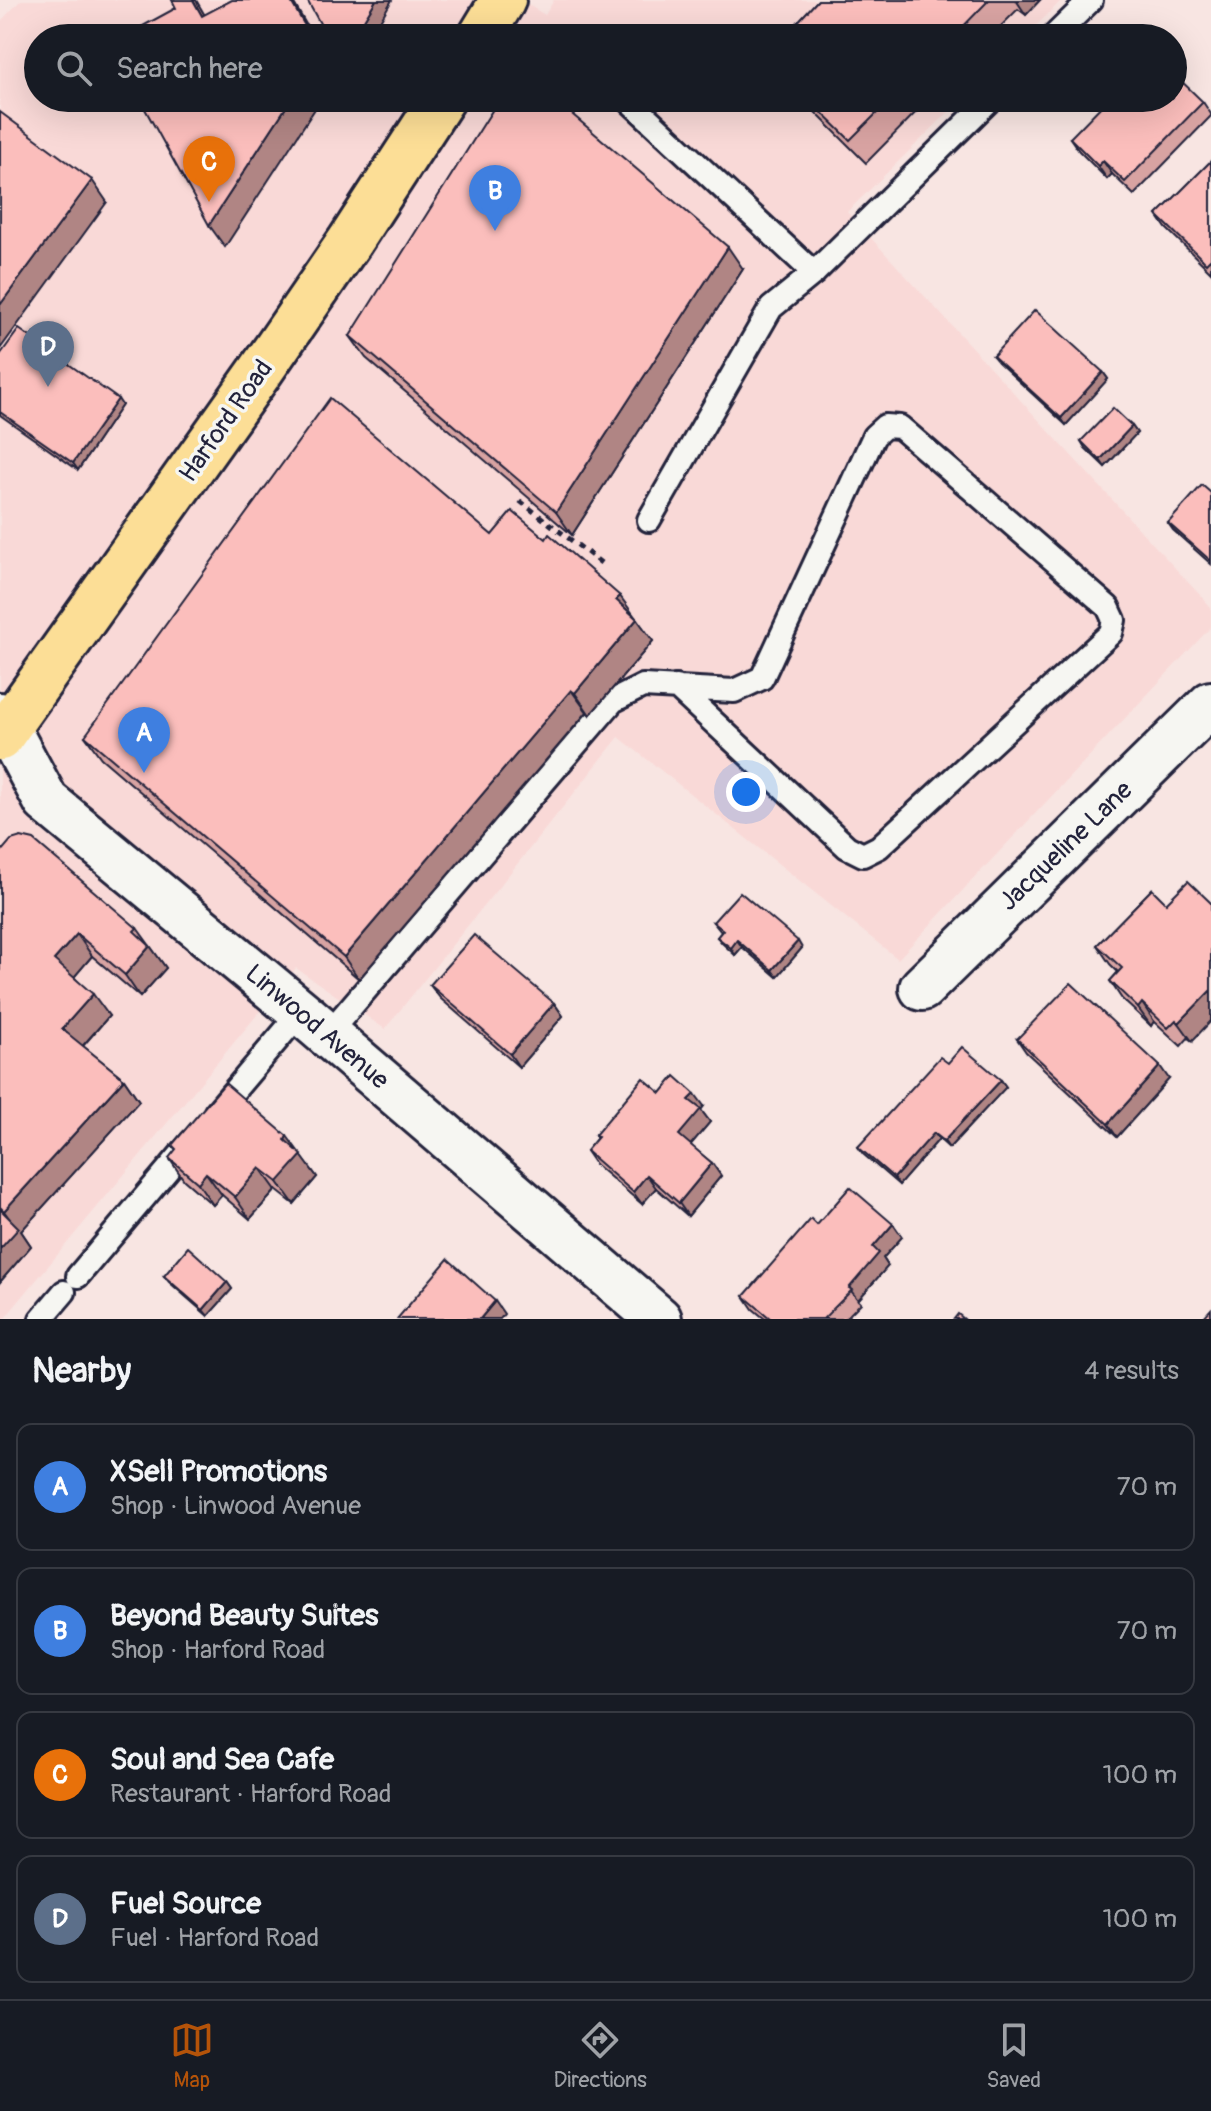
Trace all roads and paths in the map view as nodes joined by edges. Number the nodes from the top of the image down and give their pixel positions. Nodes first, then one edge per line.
1 (503, 0) edge
2 (1091, 0) edge
3 (488, 24) edge
4 (1066, 24) edge
5 (434, 112) edge
6 (641, 112) edge
7 (978, 112) edge
8 (814, 273) junction
9 (520, 501) edge
10 (649, 520) dead end
11 (605, 566) dead end
12 (676, 687) junction
13 (1211, 704) edge
14 (2, 727) edge
15 (922, 988) dead end
16 (314, 1024) junction
17 (41, 1319) edge
18 (659, 1319) edge

1 - 3 main road
2 - 4 lane
5 - 14 main road, Harford Road
6 - 8 lane
7 - 8 lane
8 - 10 lane
9 - 11 path
12 - 12 lane
12 - 16 lane
13 - 15 street, Jacqueline Lane
14 - 16 street, Linwood Avenue
16 - 17 lane
16 - 18 street, Linwood Avenue

